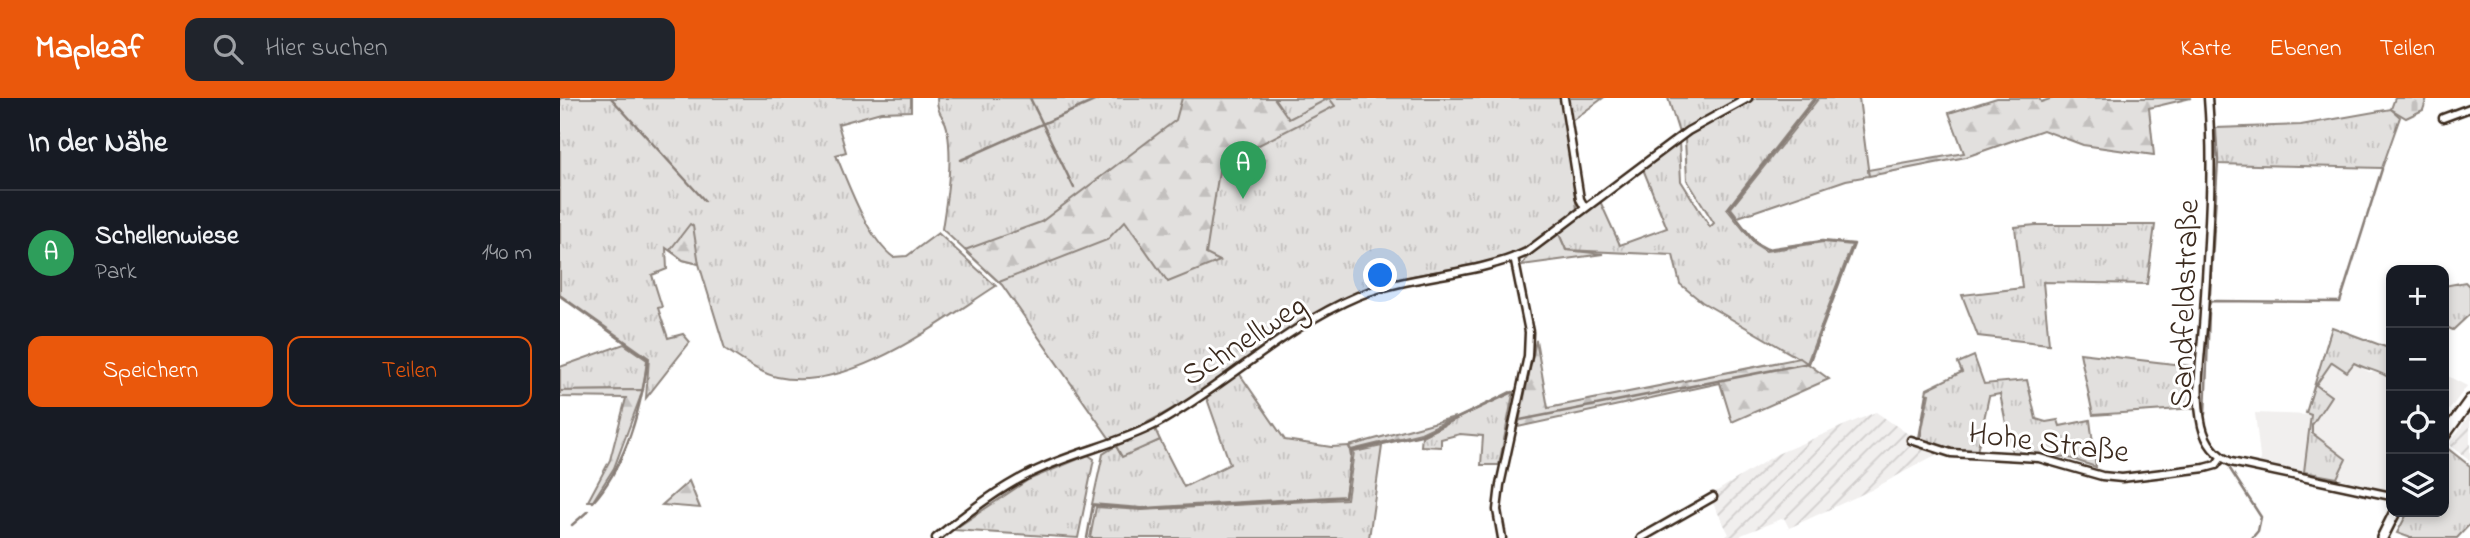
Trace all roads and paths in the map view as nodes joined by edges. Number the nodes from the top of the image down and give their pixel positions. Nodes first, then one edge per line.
1 (1564, 98) edge
2 (1748, 98) edge
3 (2208, 98) edge
4 (2470, 108) edge
5 (2442, 118) dead end
6 (1585, 208) junction
7 (1514, 257) junction
8 (2470, 400) edge
9 (2449, 429) edge
10 (1910, 440) dead end
11 (2221, 458) junction
12 (2386, 495) edge
13 (1713, 497) dead end
14 (2392, 517) edge
15 (936, 538) edge
16 (1502, 538) edge
17 (1642, 538) edge
18 (2382, 538) edge

1 - 6 street
2 - 6 street, Schnellweg
3 - 11 street, Sandfeldstraße
4 - 5 street
6 - 7 street, Schnellweg
7 - 15 street, Schnellweg
7 - 16 street
8 - 9 main road
10 - 11 street, Hohe Straße
11 - 12 street
13 - 17 street
14 - 18 main road

